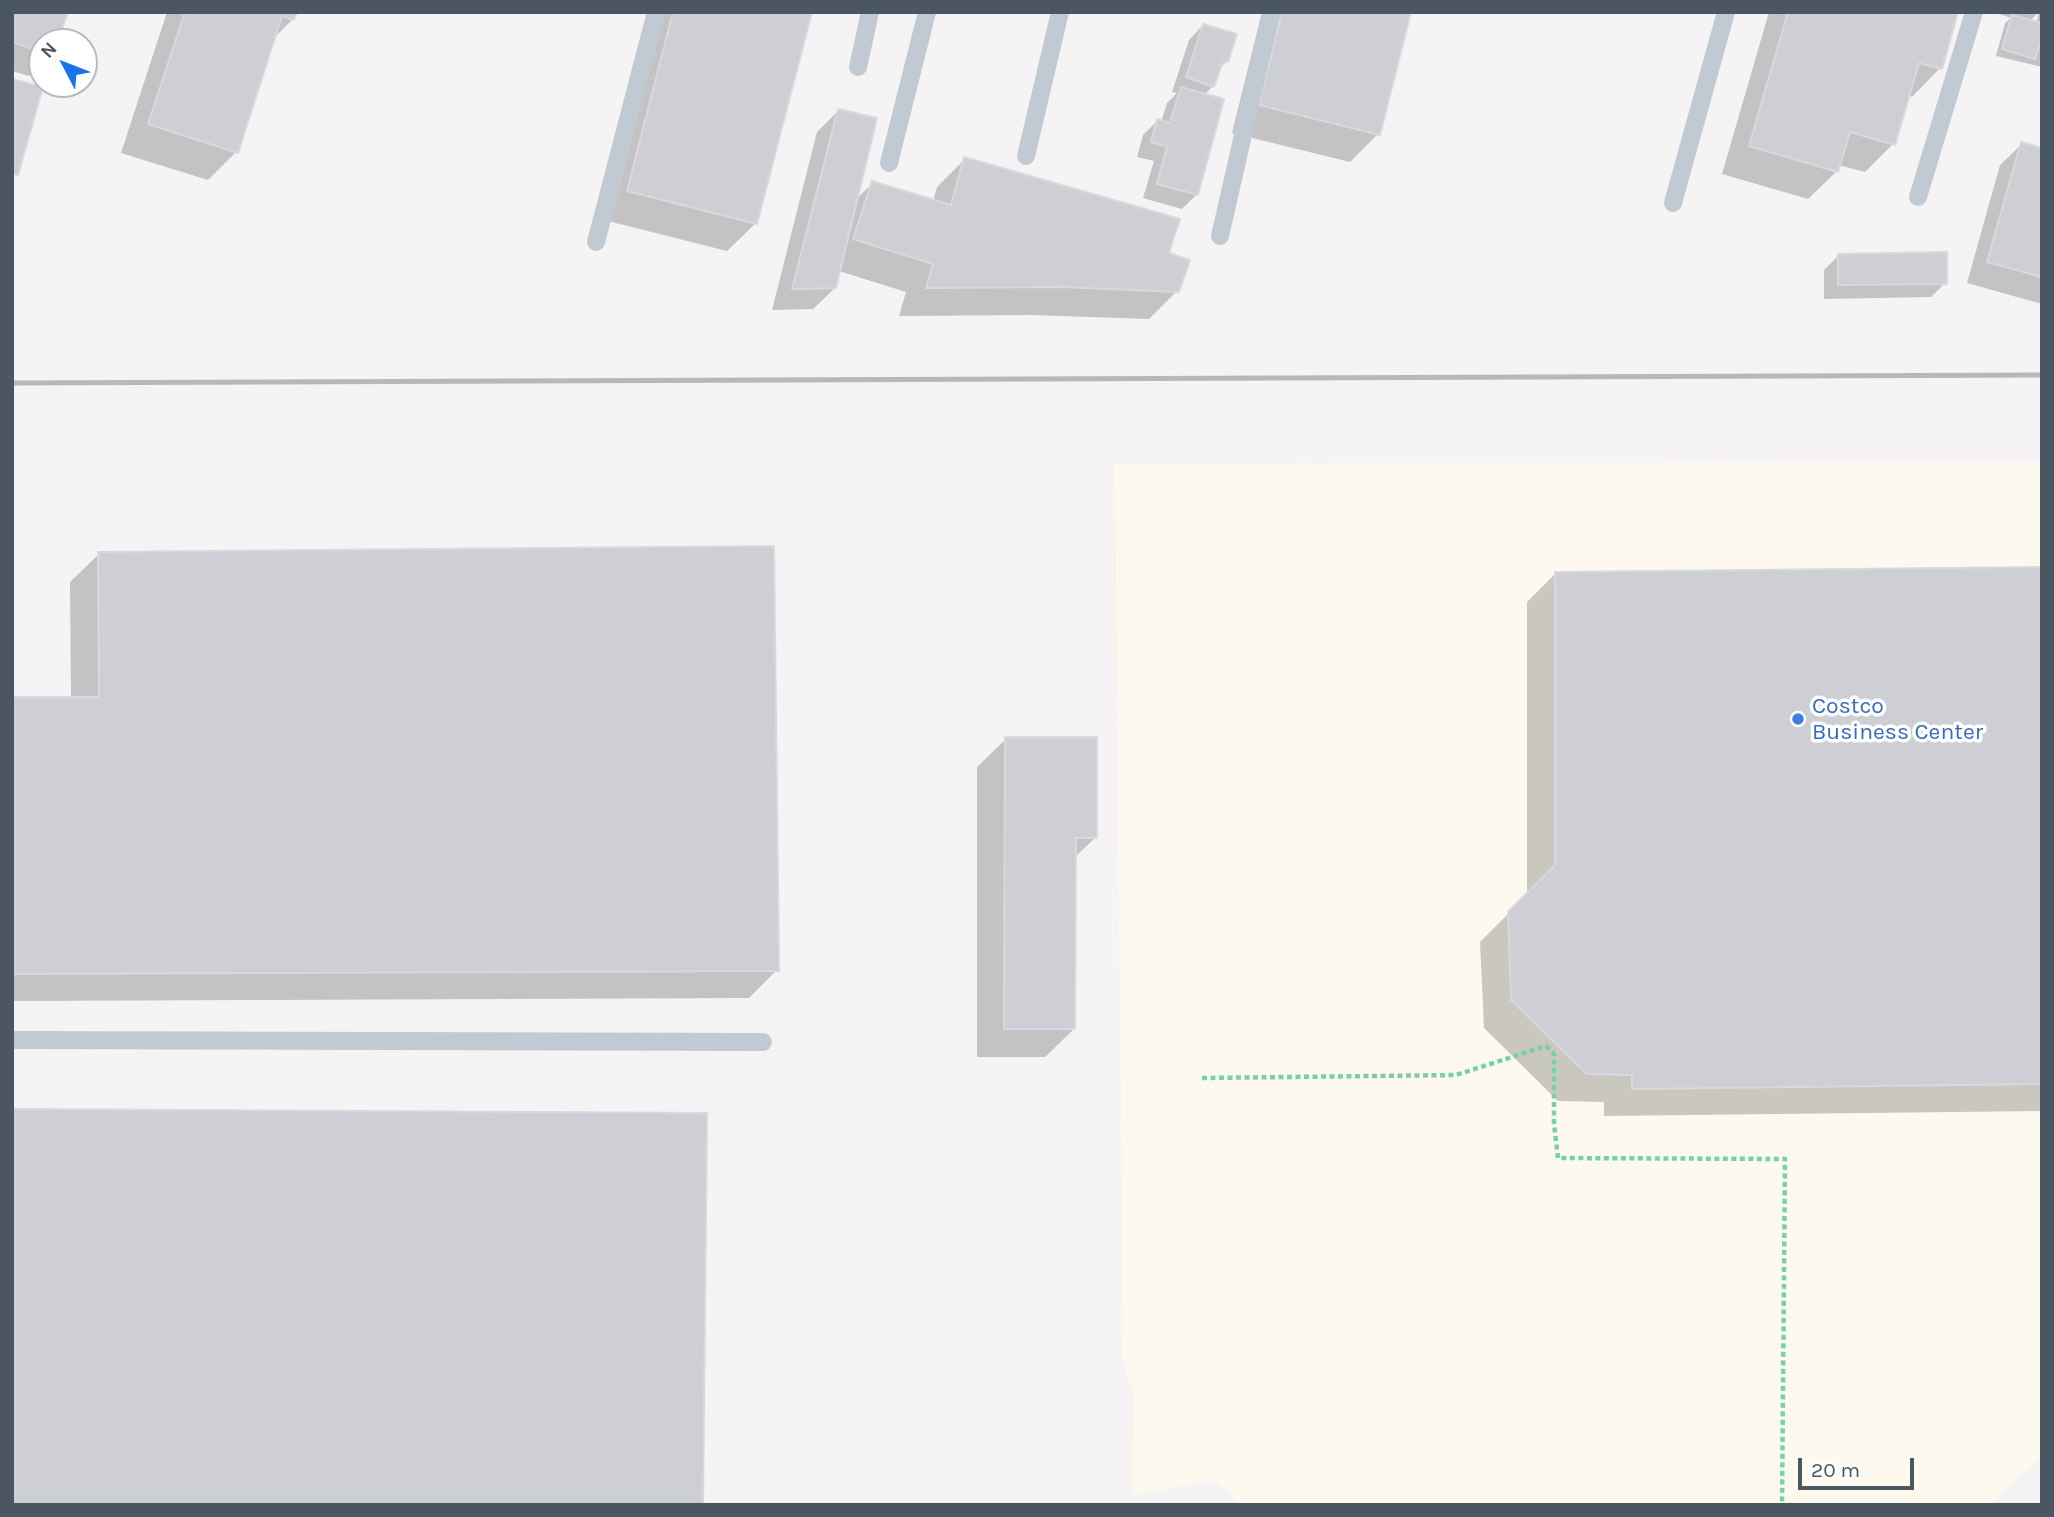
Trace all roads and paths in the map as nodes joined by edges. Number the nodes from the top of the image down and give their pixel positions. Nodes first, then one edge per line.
1 (656, 12) edge
2 (870, 12) edge
3 (927, 12) edge
4 (1060, 12) edge
5 (1271, 12) edge
6 (1726, 12) edge
7 (1974, 12) edge
8 (858, 66) dead end
9 (1027, 156) dead end
10 (889, 163) dead end
11 (1918, 197) dead end
12 (1673, 203) dead end
13 (1220, 236) dead end
14 (596, 242) dead end
15 (12, 1040) edge
16 (763, 1042) dead end
17 (1202, 1078) dead end
18 (1782, 1505) edge

1 - 14 lane
2 - 8 lane
3 - 10 lane
4 - 9 lane
5 - 13 lane
6 - 12 lane
7 - 11 lane
15 - 16 lane
17 - 18 path

